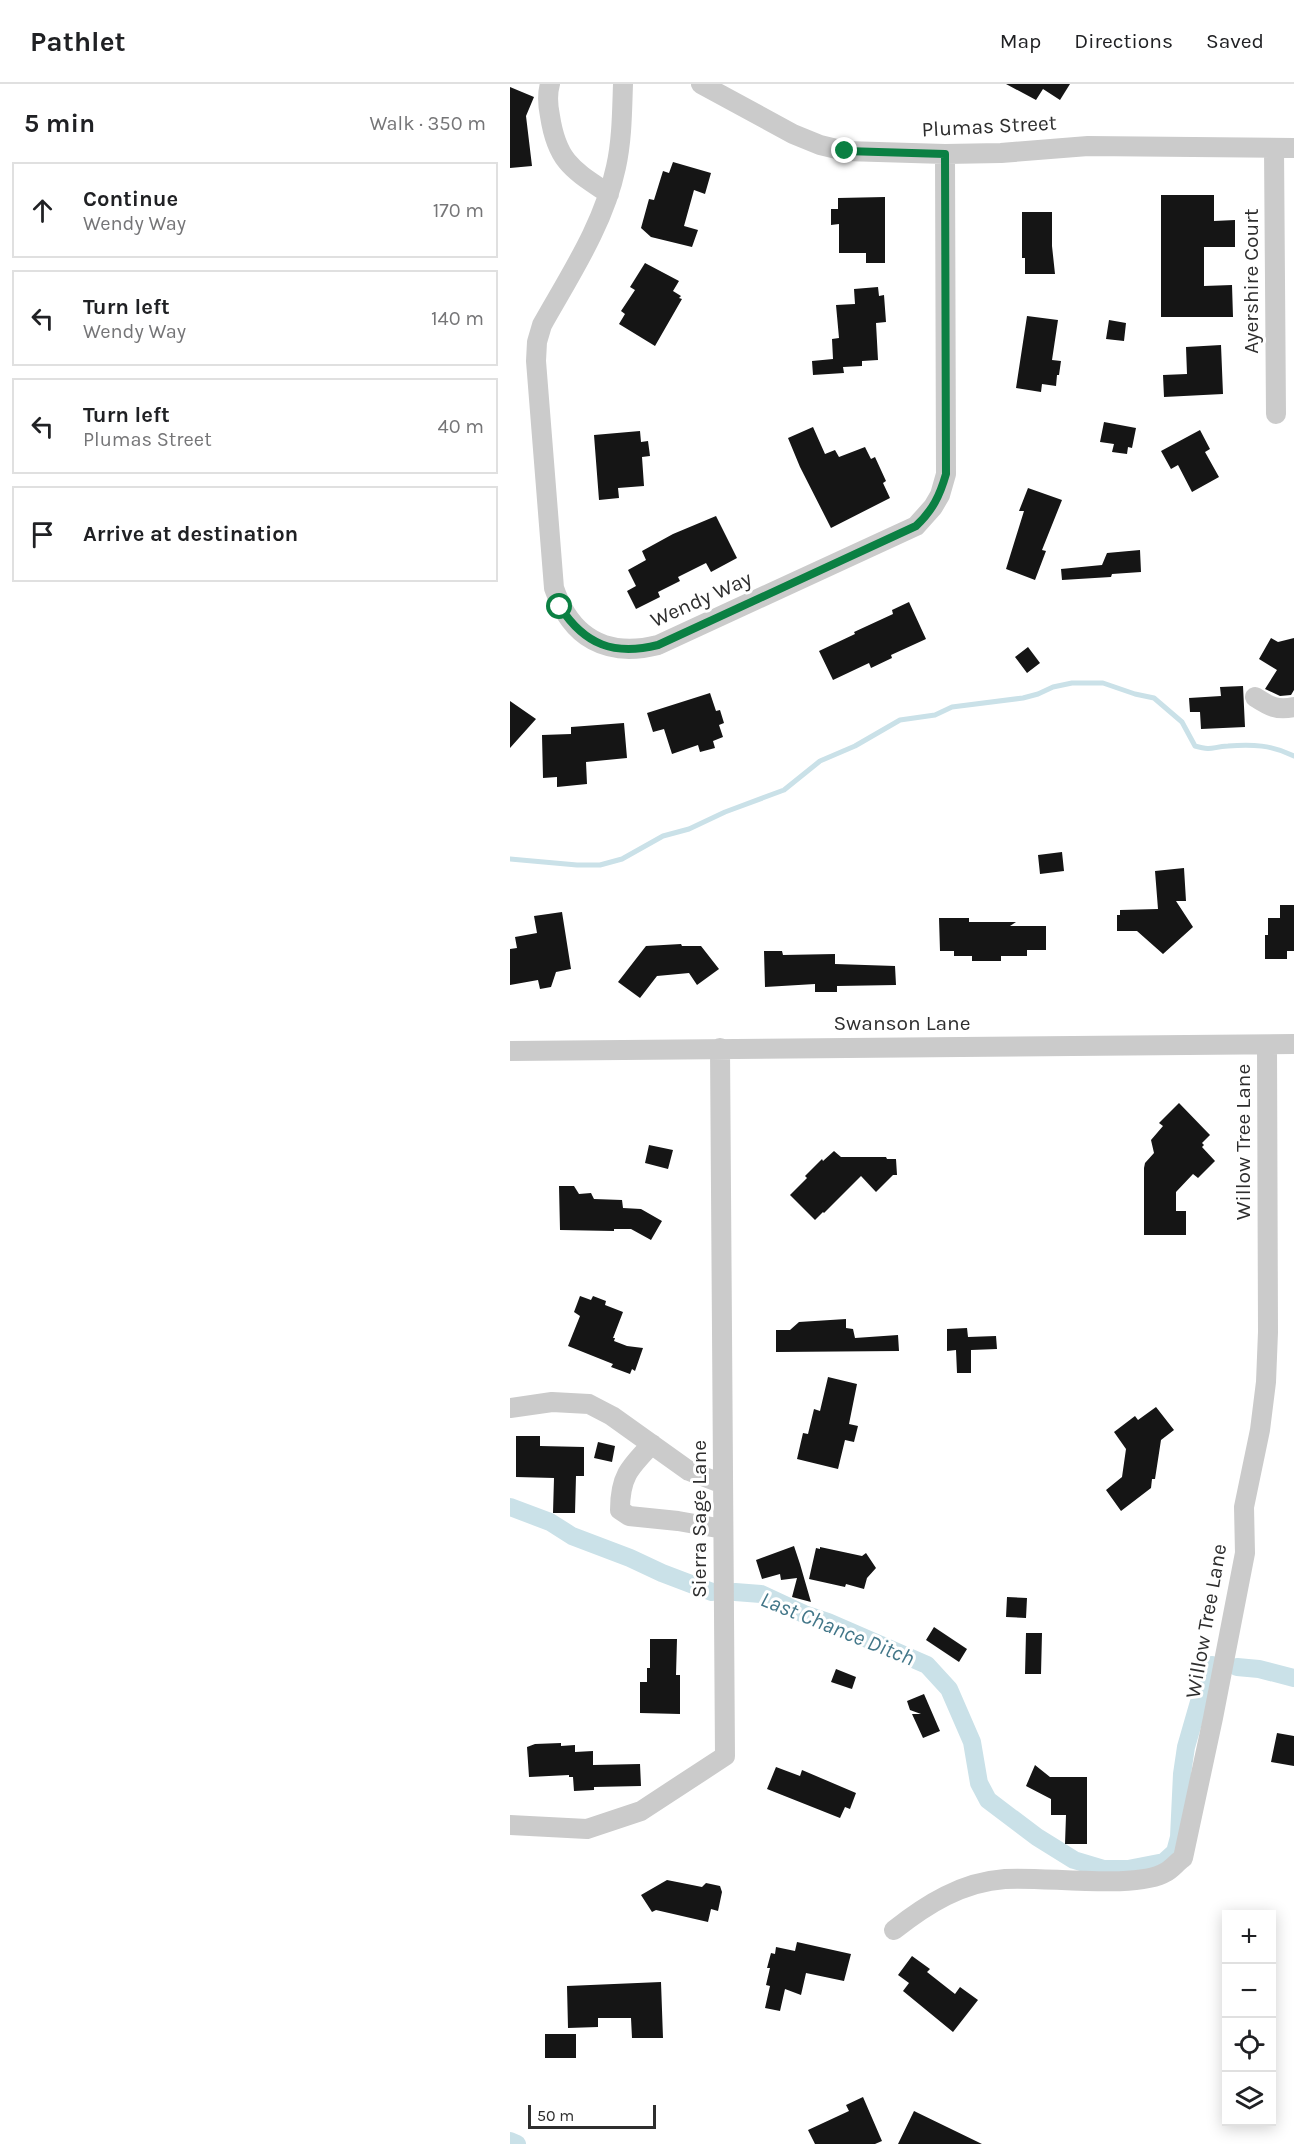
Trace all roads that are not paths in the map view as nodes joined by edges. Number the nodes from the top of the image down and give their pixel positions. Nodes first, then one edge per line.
1 (550, 84) edge
2 (623, 84) edge
3 (701, 84) edge
4 (1274, 148) junction
5 (1294, 148) edge
6 (945, 154) junction
7 (609, 194) junction
8 (1276, 414) dead end
9 (1255, 697) dead end
10 (1294, 707) edge
11 (1294, 1044) edge
12 (1267, 1046) junction
13 (720, 1048) junction
14 (510, 1051) edge
15 (510, 1408) edge
16 (652, 1444) junction
17 (723, 1484) junction
18 (723, 1529) junction
19 (510, 1825) edge
20 (894, 1930) dead end

1 - 7 street
2 - 7 street, Wendy Way
3 - 6 street, Plumas Street
4 - 5 street, Plumas Street
4 - 6 street, Plumas Street
4 - 8 street, Ayershire Court
6 - 7 street, Wendy Way
9 - 10 street
11 - 12 street, Swanson Lane
12 - 13 street, Swanson Lane
12 - 20 street, Willow Tree Lane
13 - 14 street, Swanson Lane
13 - 17 street, Sierra Sage Lane
15 - 16 street
16 - 17 street
16 - 18 street
17 - 18 street, Sierra Sage Lane
18 - 19 street, Sierra Sage Lane

